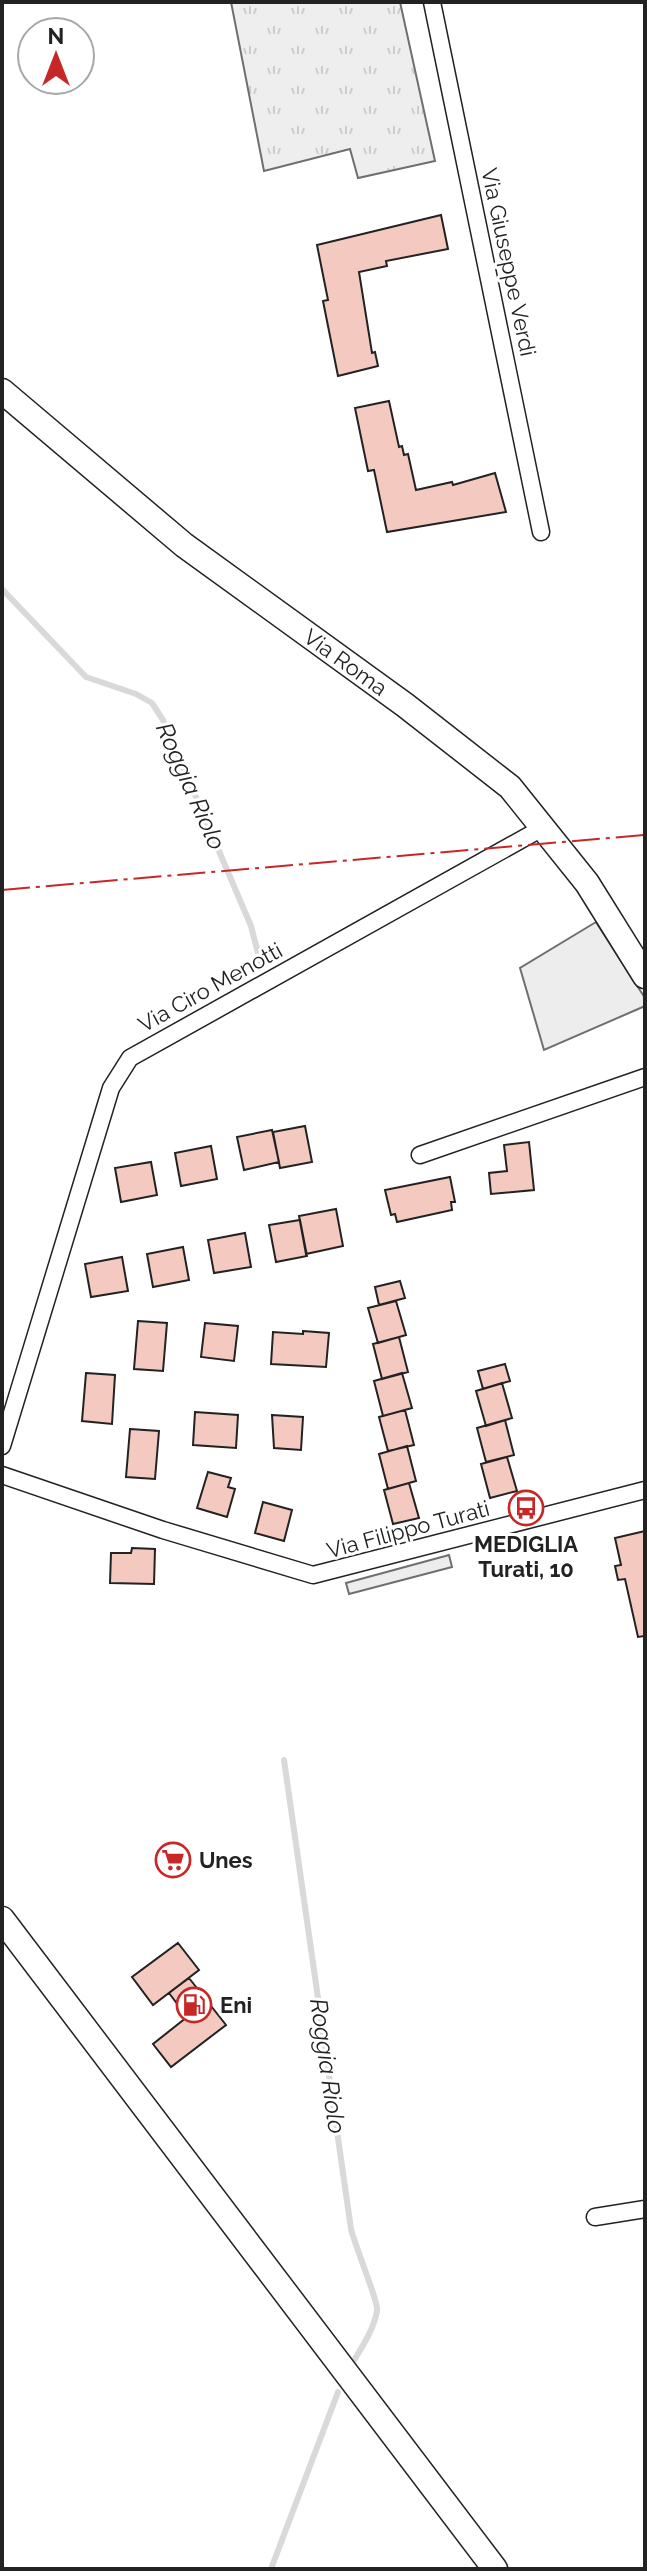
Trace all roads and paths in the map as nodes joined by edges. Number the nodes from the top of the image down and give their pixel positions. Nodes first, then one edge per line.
1 (432, 2) edge
2 (2, 391) edge
3 (541, 532) dead end
4 (544, 827) junction
5 (645, 976) edge
6 (645, 1077) edge
7 (420, 1155) dead end
8 (2, 1446) edge
9 (2, 1475) edge
10 (645, 1490) edge
11 (2, 1919) edge
12 (645, 2209) edge
13 (595, 2217) dead end
14 (495, 2569) edge

1 - 3 street, Via Giuseppe Verdi
2 - 4 street, Via Roma
4 - 5 street, Via Roma
4 - 8 street, Via Ciro Menotti
6 - 7 street
9 - 10 street, Via Filippo Turati
11 - 14 street
12 - 13 street

